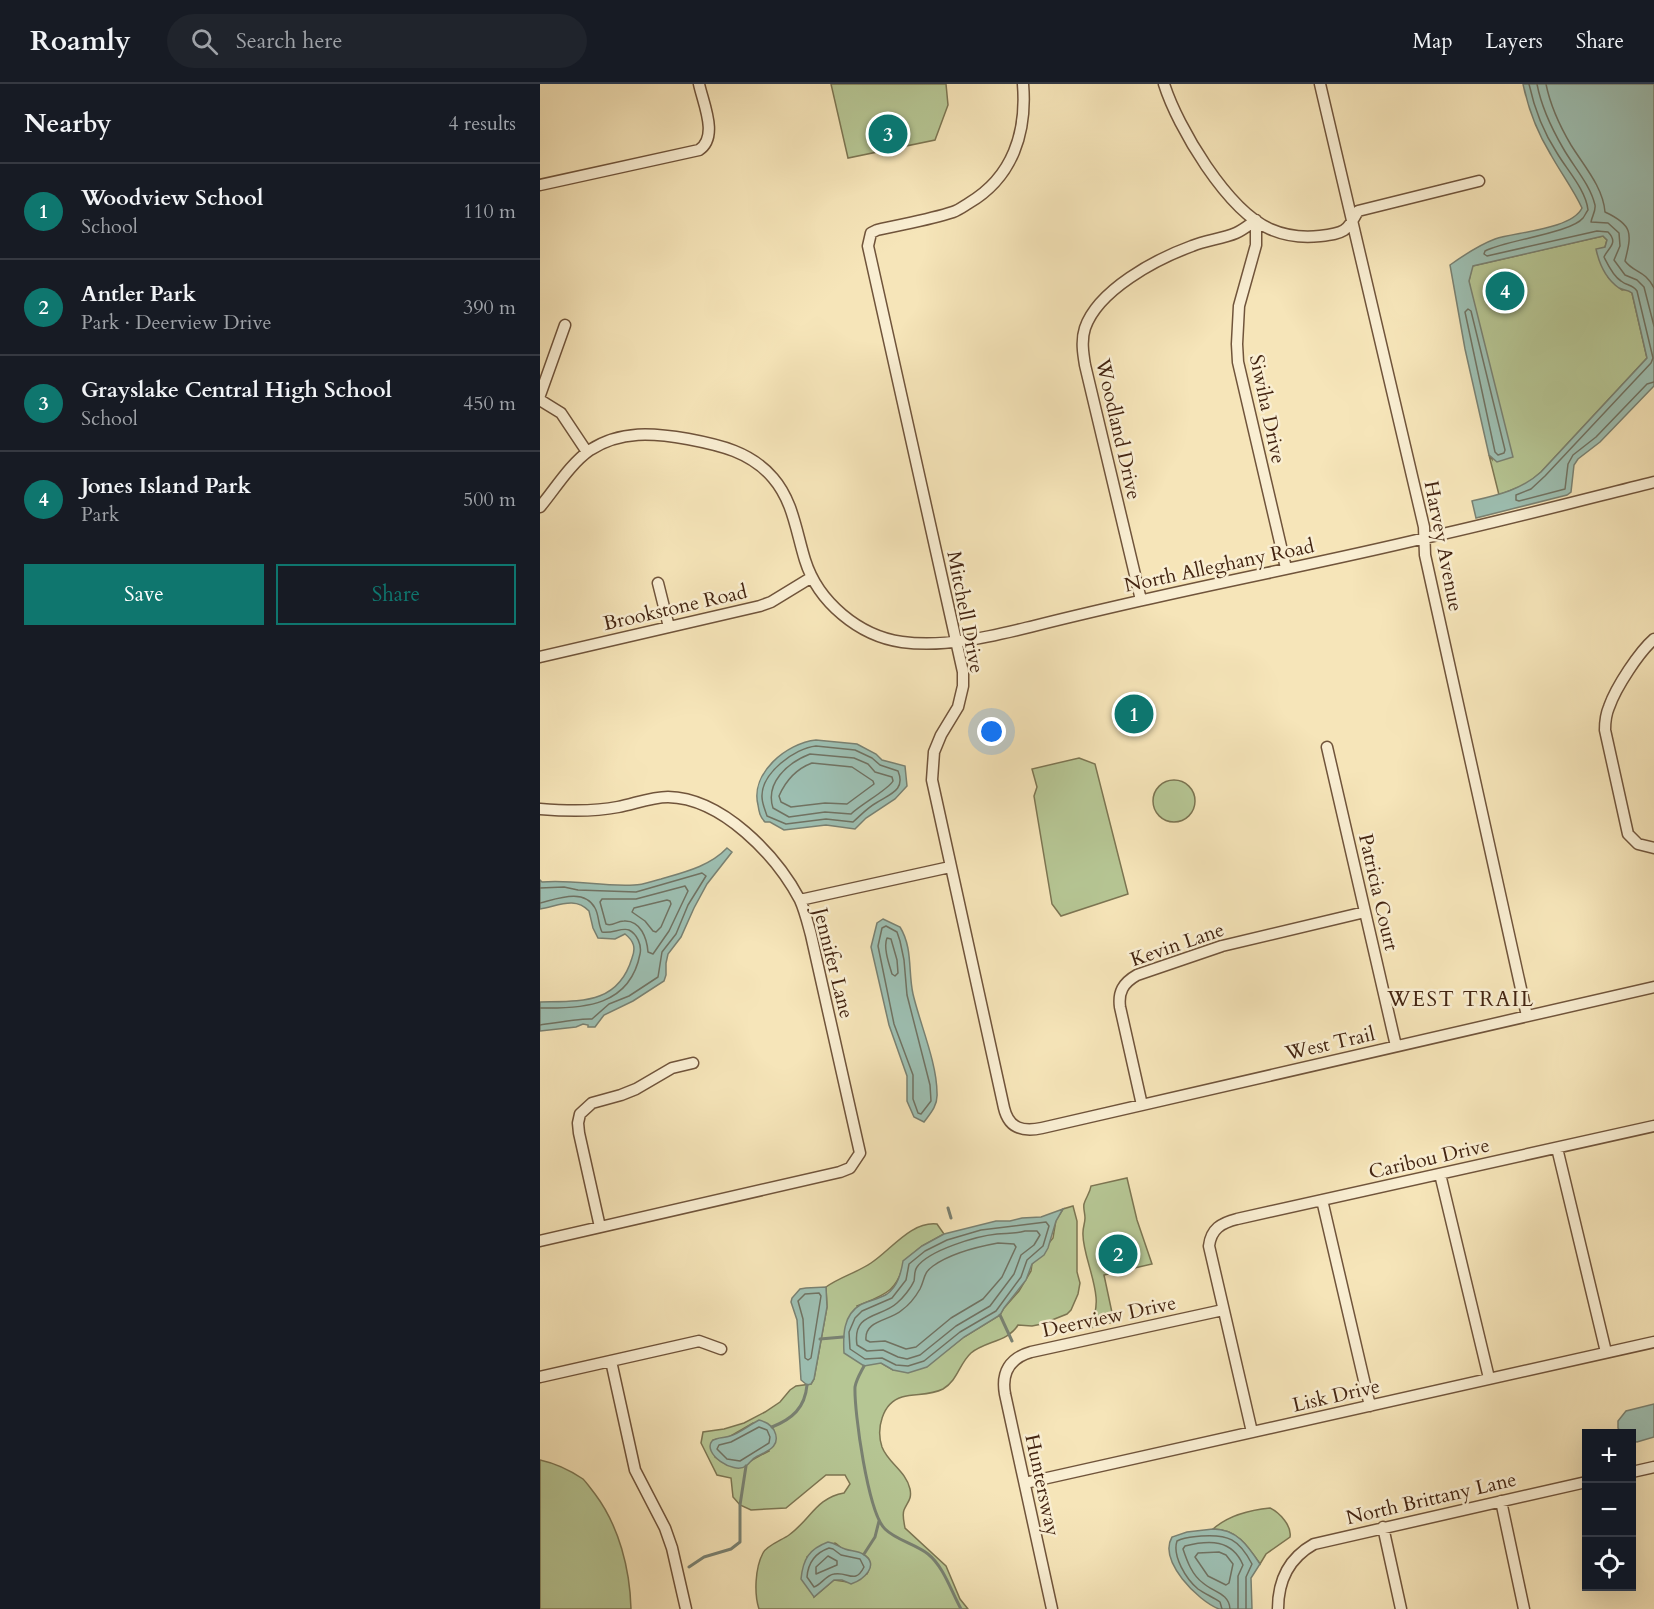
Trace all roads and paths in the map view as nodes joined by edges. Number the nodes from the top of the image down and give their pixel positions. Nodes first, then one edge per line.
1 (699, 84) edge
2 (1023, 84) edge
3 (1164, 84) edge
4 (1321, 84) edge
5 (1479, 181) dead end
6 (540, 185) edge
7 (1256, 220) junction
8 (1353, 221) junction
9 (566, 325) dead end
10 (540, 398) edge
11 (587, 452) junction
12 (1654, 482) edge
13 (540, 507) edge
14 (1424, 539) junction
15 (1286, 568) junction
16 (812, 577) junction
17 (658, 583) dead end
18 (1141, 600) junction
19 (669, 627) junction
20 (956, 641) junction
21 (1650, 643) edge
22 (540, 657) edge
23 (1327, 747) dead end
24 (540, 809) edge
25 (1650, 848) edge
26 (950, 867) junction
27 (800, 900) junction
28 (1365, 912) junction
29 (1654, 987) edge
30 (1527, 1016) junction
31 (1396, 1046) junction
32 (693, 1063) dead end
33 (1142, 1106) junction
34 (1654, 1126) edge
35 (1015, 1127) joint
36 (1557, 1148) junction
37 (1440, 1174) junction
38 (1322, 1200) junction
39 (600, 1227) junction
40 (540, 1241) edge
41 (1223, 1310) junction
42 (1654, 1342) edge
43 (721, 1349) dead end
44 (1606, 1352) junction
45 (611, 1361) junction
46 (1007, 1368) joint
47 (540, 1377) edge
48 (1489, 1378) junction
49 (1370, 1406) junction
50 (1252, 1432) junction
51 (1654, 1467) edge
52 (1636, 1471) edge
53 (1025, 1483) junction
54 (1582, 1483) edge
55 (1501, 1501) junction
56 (1383, 1527) junction
57 (686, 1609) edge
58 (1052, 1609) edge
59 (1278, 1609) edge
60 (1401, 1609) edge
61 (1524, 1609) edge

1 - 6 street
2 - 20 street, Mitchell Drive
3 - 7 street
4 - 8 street, Harvey Avenue
5 - 8 street
7 - 8 street
7 - 15 street, Siwiha Drive
7 - 18 street, Woodland Drive
8 - 14 street, Harvey Avenue
9 - 10 street
10 - 11 street
11 - 13 street
11 - 16 street, North Alleghany Road
12 - 14 street, North Alleghany Road
14 - 15 street, North Alleghany Road
14 - 30 street, Harvey Avenue
15 - 18 street, North Alleghany Road
16 - 19 street, Brookstone Road
16 - 20 street, North Alleghany Road
17 - 19 street
18 - 20 street, North Alleghany Road
19 - 22 street, Brookstone Road
20 - 26 street, Mitchell Drive
21 - 25 street
23 - 28 street, Patricia Court
24 - 27 street, Jennifer Lane
26 - 27 street
26 - 35 street, Mitchell Drive
27 - 39 street, Jennifer Lane
28 - 31 street, Patricia Court
28 - 33 street, Kevin Lane
29 - 30 street, West Trail
30 - 31 street, West Trail
31 - 33 street, West Trail
32 - 39 street
33 - 35 street, West Trail
34 - 36 street, Caribou Drive
36 - 37 street, Caribou Drive
36 - 44 street
37 - 38 street, Caribou Drive
37 - 48 street
38 - 41 street, Caribou Drive
38 - 49 street
39 - 40 street, Jennifer Lane
41 - 46 street, Deerview Drive
41 - 50 street
42 - 44 street, Lisk Drive
43 - 45 street
44 - 48 street, Lisk Drive
45 - 47 street
45 - 57 street
46 - 53 street, Huntersway
48 - 49 street, Lisk Drive
49 - 50 street, Lisk Drive
50 - 53 street, Lisk Drive
51 - 52 street
53 - 58 street, Huntersway
54 - 55 street, North Brittany Lane
55 - 56 street, North Brittany Lane
55 - 61 street
56 - 59 street, North Brittany Lane
56 - 60 street

